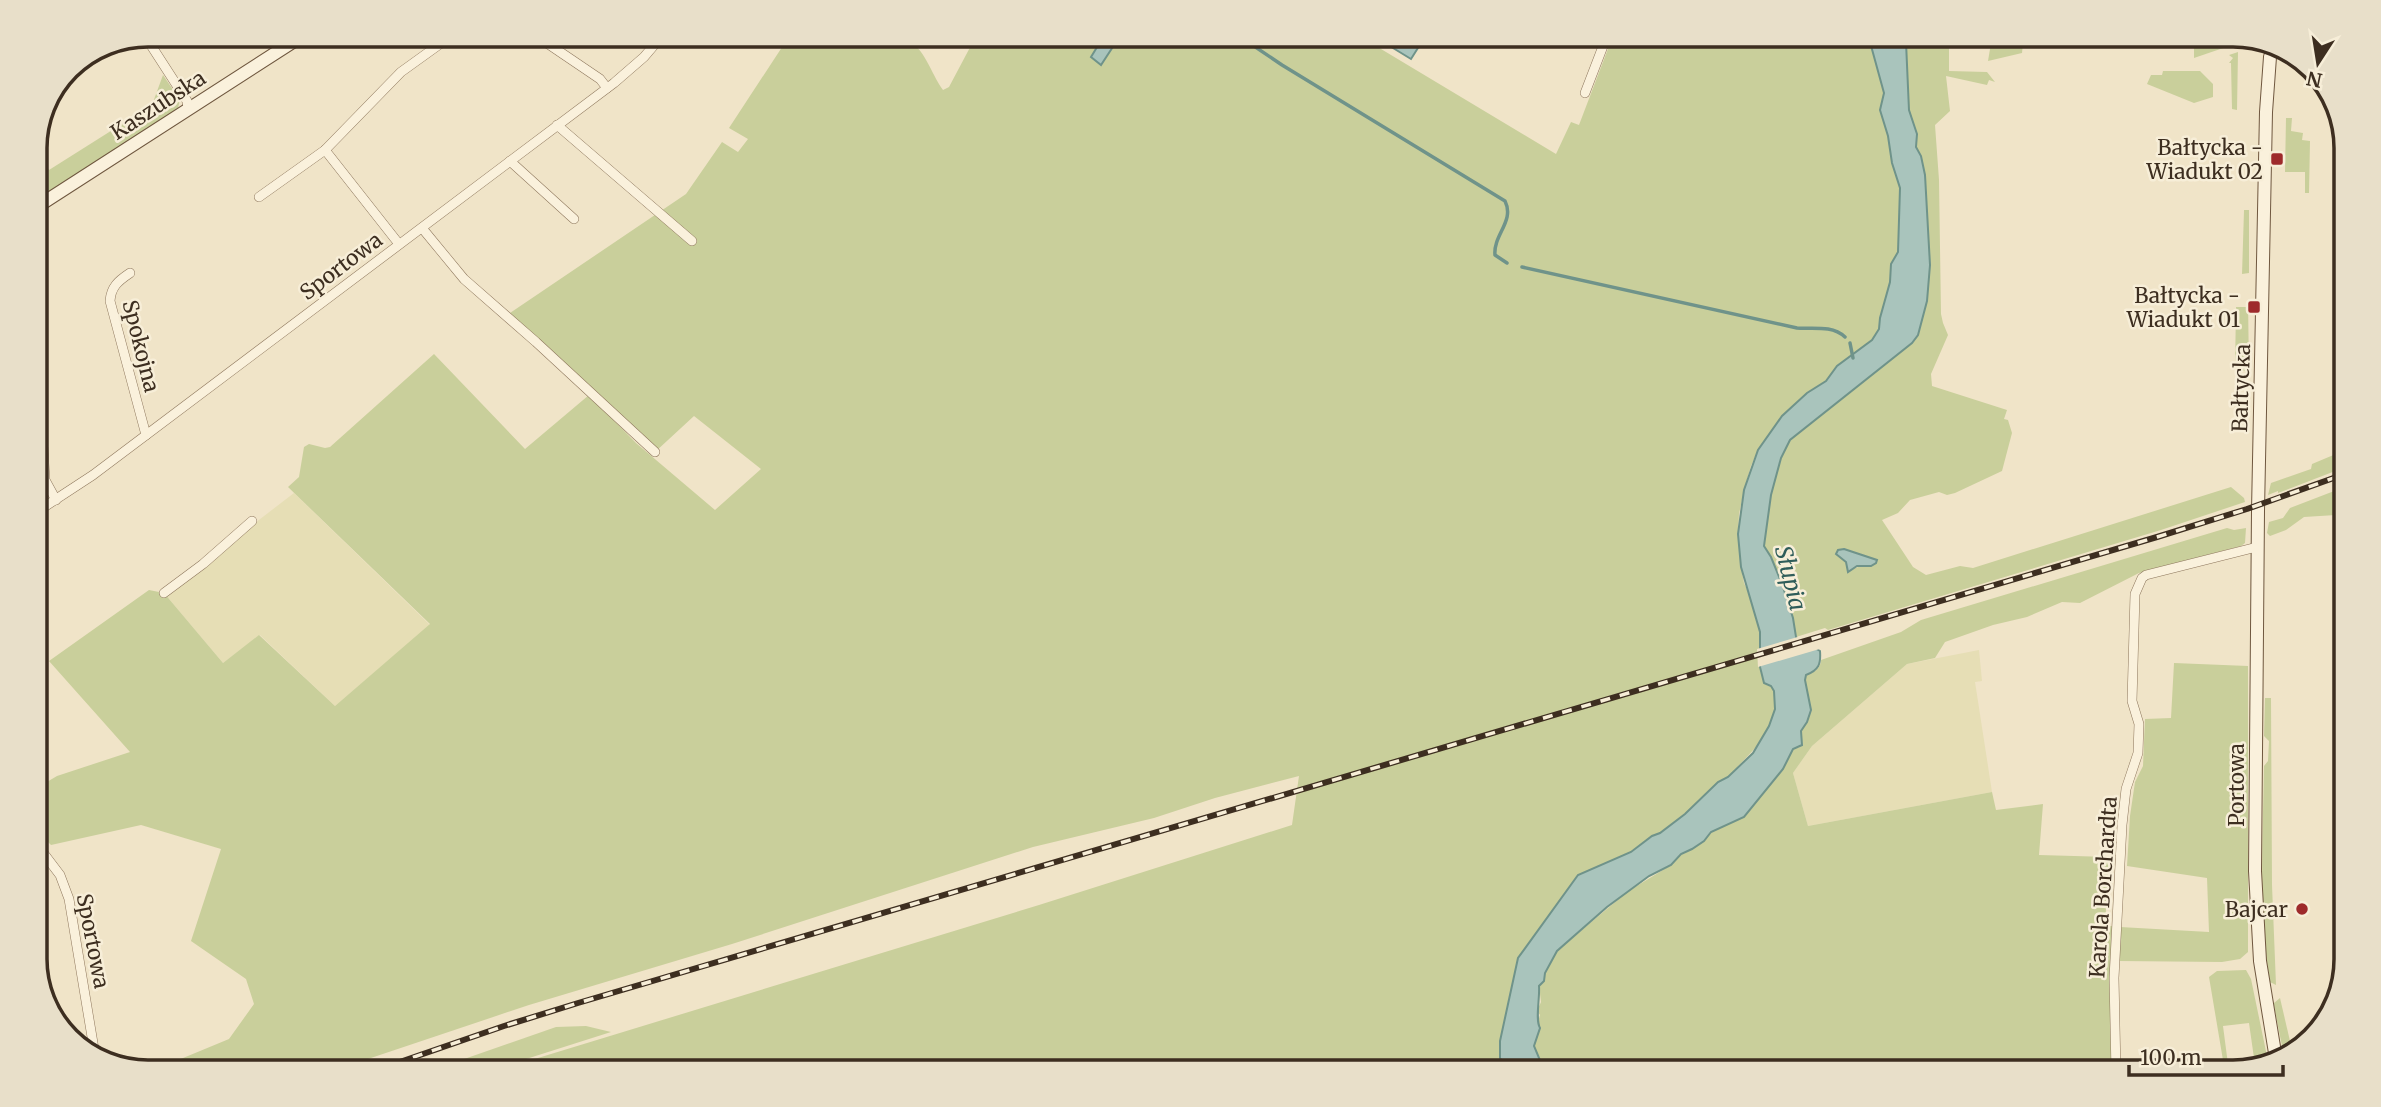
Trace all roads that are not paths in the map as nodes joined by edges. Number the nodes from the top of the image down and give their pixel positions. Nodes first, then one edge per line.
1 (152, 47) edge
2 (281, 47) edge
3 (436, 47) edge
4 (553, 47) edge
5 (652, 47) edge
6 (1603, 47) edge
7 (2270, 57) edge
8 (607, 88) junction
9 (1585, 93) dead end
10 (188, 108) junction
11 (557, 125) junction
12 (325, 150) junction
13 (510, 161) junction
14 (259, 197) dead end
15 (47, 200) edge
16 (574, 219) dead end
17 (422, 228) junction
18 (692, 241) dead end
19 (399, 244) junction
20 (130, 273) dead end
21 (146, 435) junction
22 (655, 452) dead end
23 (47, 484) edge
24 (56, 500) junction
25 (47, 506) edge
26 (2258, 510) joint
27 (252, 521) dead end
28 (2257, 547) junction
29 (163, 593) dead end
30 (47, 858) edge
31 (93, 1043) edge
32 (2274, 1050) edge
33 (2116, 1060) edge

1 - 10 street
2 - 10 main road, Kaszubska
3 - 12 street
4 - 8 street
5 - 8 street, Sportowa
6 - 9 street
7 - 26 main road, Bałtycka
8 - 11 street, Sportowa
10 - 15 main road, Kaszubska
11 - 13 street, Sportowa
11 - 18 street
12 - 14 street
12 - 19 street
13 - 16 street
13 - 17 street, Sportowa
17 - 19 street, Sportowa
17 - 22 street
19 - 21 street, Sportowa
20 - 21 street, Spokojna
21 - 24 street, Sportowa
23 - 24 street
24 - 25 street, Sportowa
26 - 28 main road, Portowa
27 - 29 street
28 - 32 main road, Portowa
28 - 33 street, Karola Borchardta
30 - 31 street, Sportowa

